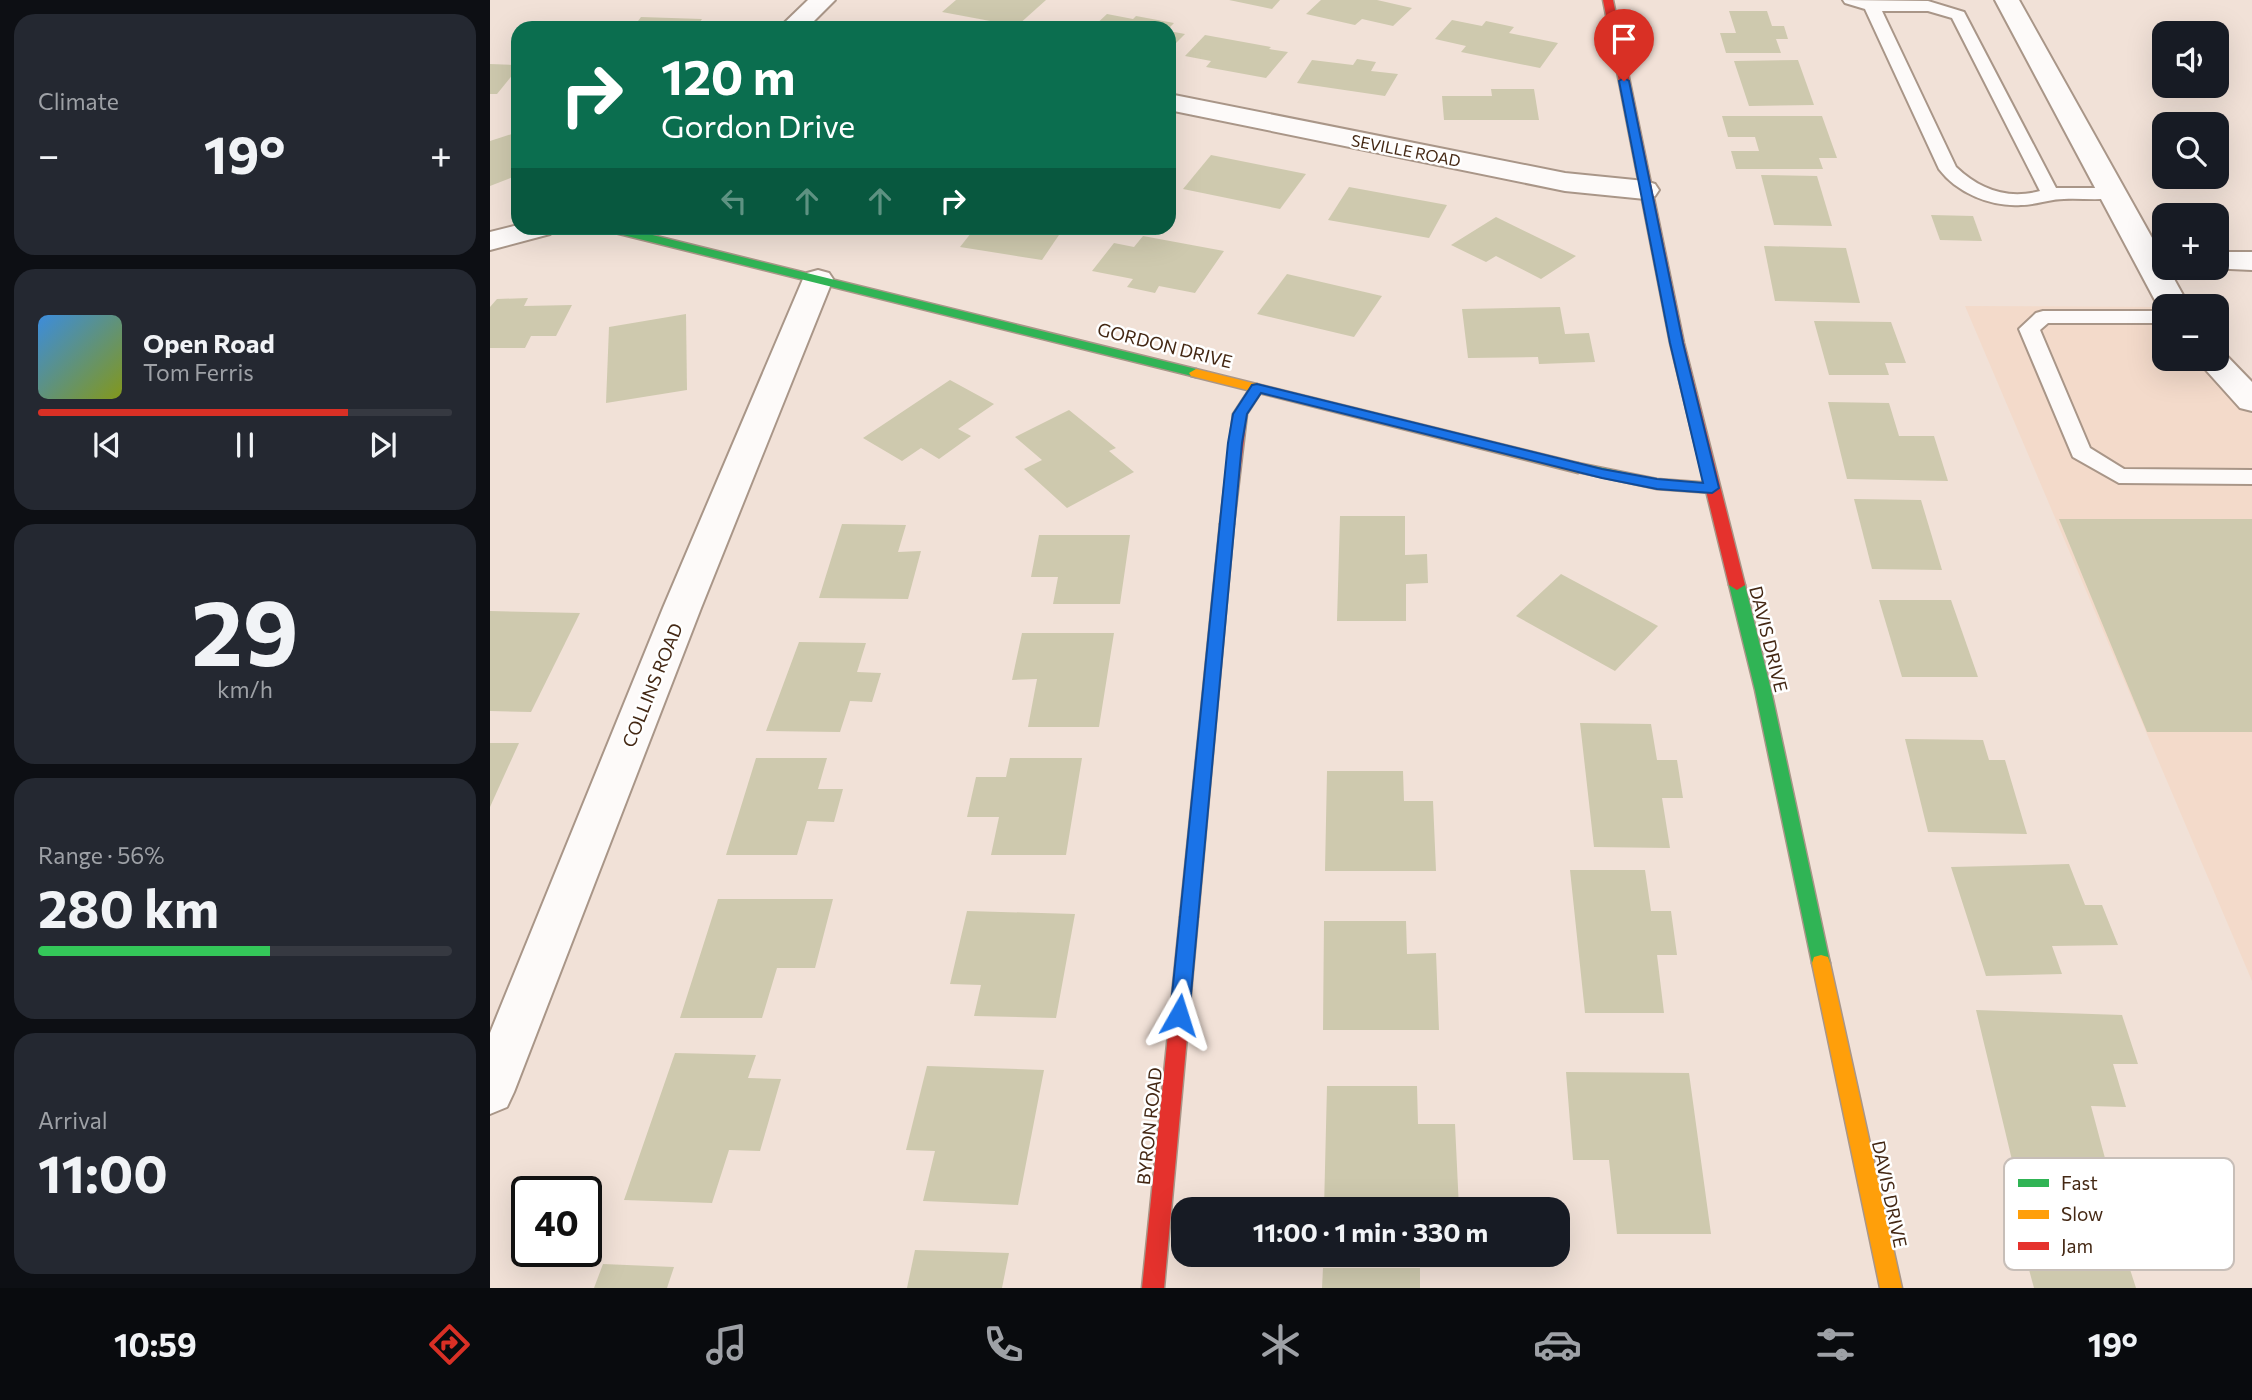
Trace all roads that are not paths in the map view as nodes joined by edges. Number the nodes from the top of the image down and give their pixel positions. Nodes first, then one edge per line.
1 (823, 0) edge
2 (1608, 0) edge
3 (1851, 0) edge
4 (2007, 0) edge
5 (1872, 6) junction
6 (800, 21) edge
7 (1176, 103) edge
8 (1645, 190) junction
9 (2112, 193) junction
10 (2050, 194) junction
11 (513, 235) edge
12 (634, 235) edge
13 (490, 241) edge
14 (2152, 252) edge
15 (2229, 261) edge
16 (2252, 261) edge
17 (818, 279) junction
18 (2152, 317) edge
19 (2223, 371) edge
20 (1257, 388) junction
21 (2252, 401) edge
22 (2252, 477) edge
23 (1712, 488) junction
24 (490, 1092) edge
25 (1153, 1288) edge
26 (1891, 1288) edge

1 - 6 street
2 - 8 street, DAVIS DRIVE
3 - 5 lane
4 - 9 street
5 - 10 lane
5 - 10 lane
7 - 8 street, SEVILLE ROAD
8 - 23 street, DAVIS DRIVE
9 - 10 lane
9 - 14 street
11 - 13 street
12 - 17 street, GORDON DRIVE
15 - 16 street
17 - 20 street, GORDON DRIVE
17 - 24 street, COLLINS ROAD
18 - 22 lane
19 - 21 street
20 - 23 street, GORDON DRIVE
20 - 25 street, BYRON ROAD
23 - 26 street, DAVIS DRIVE

